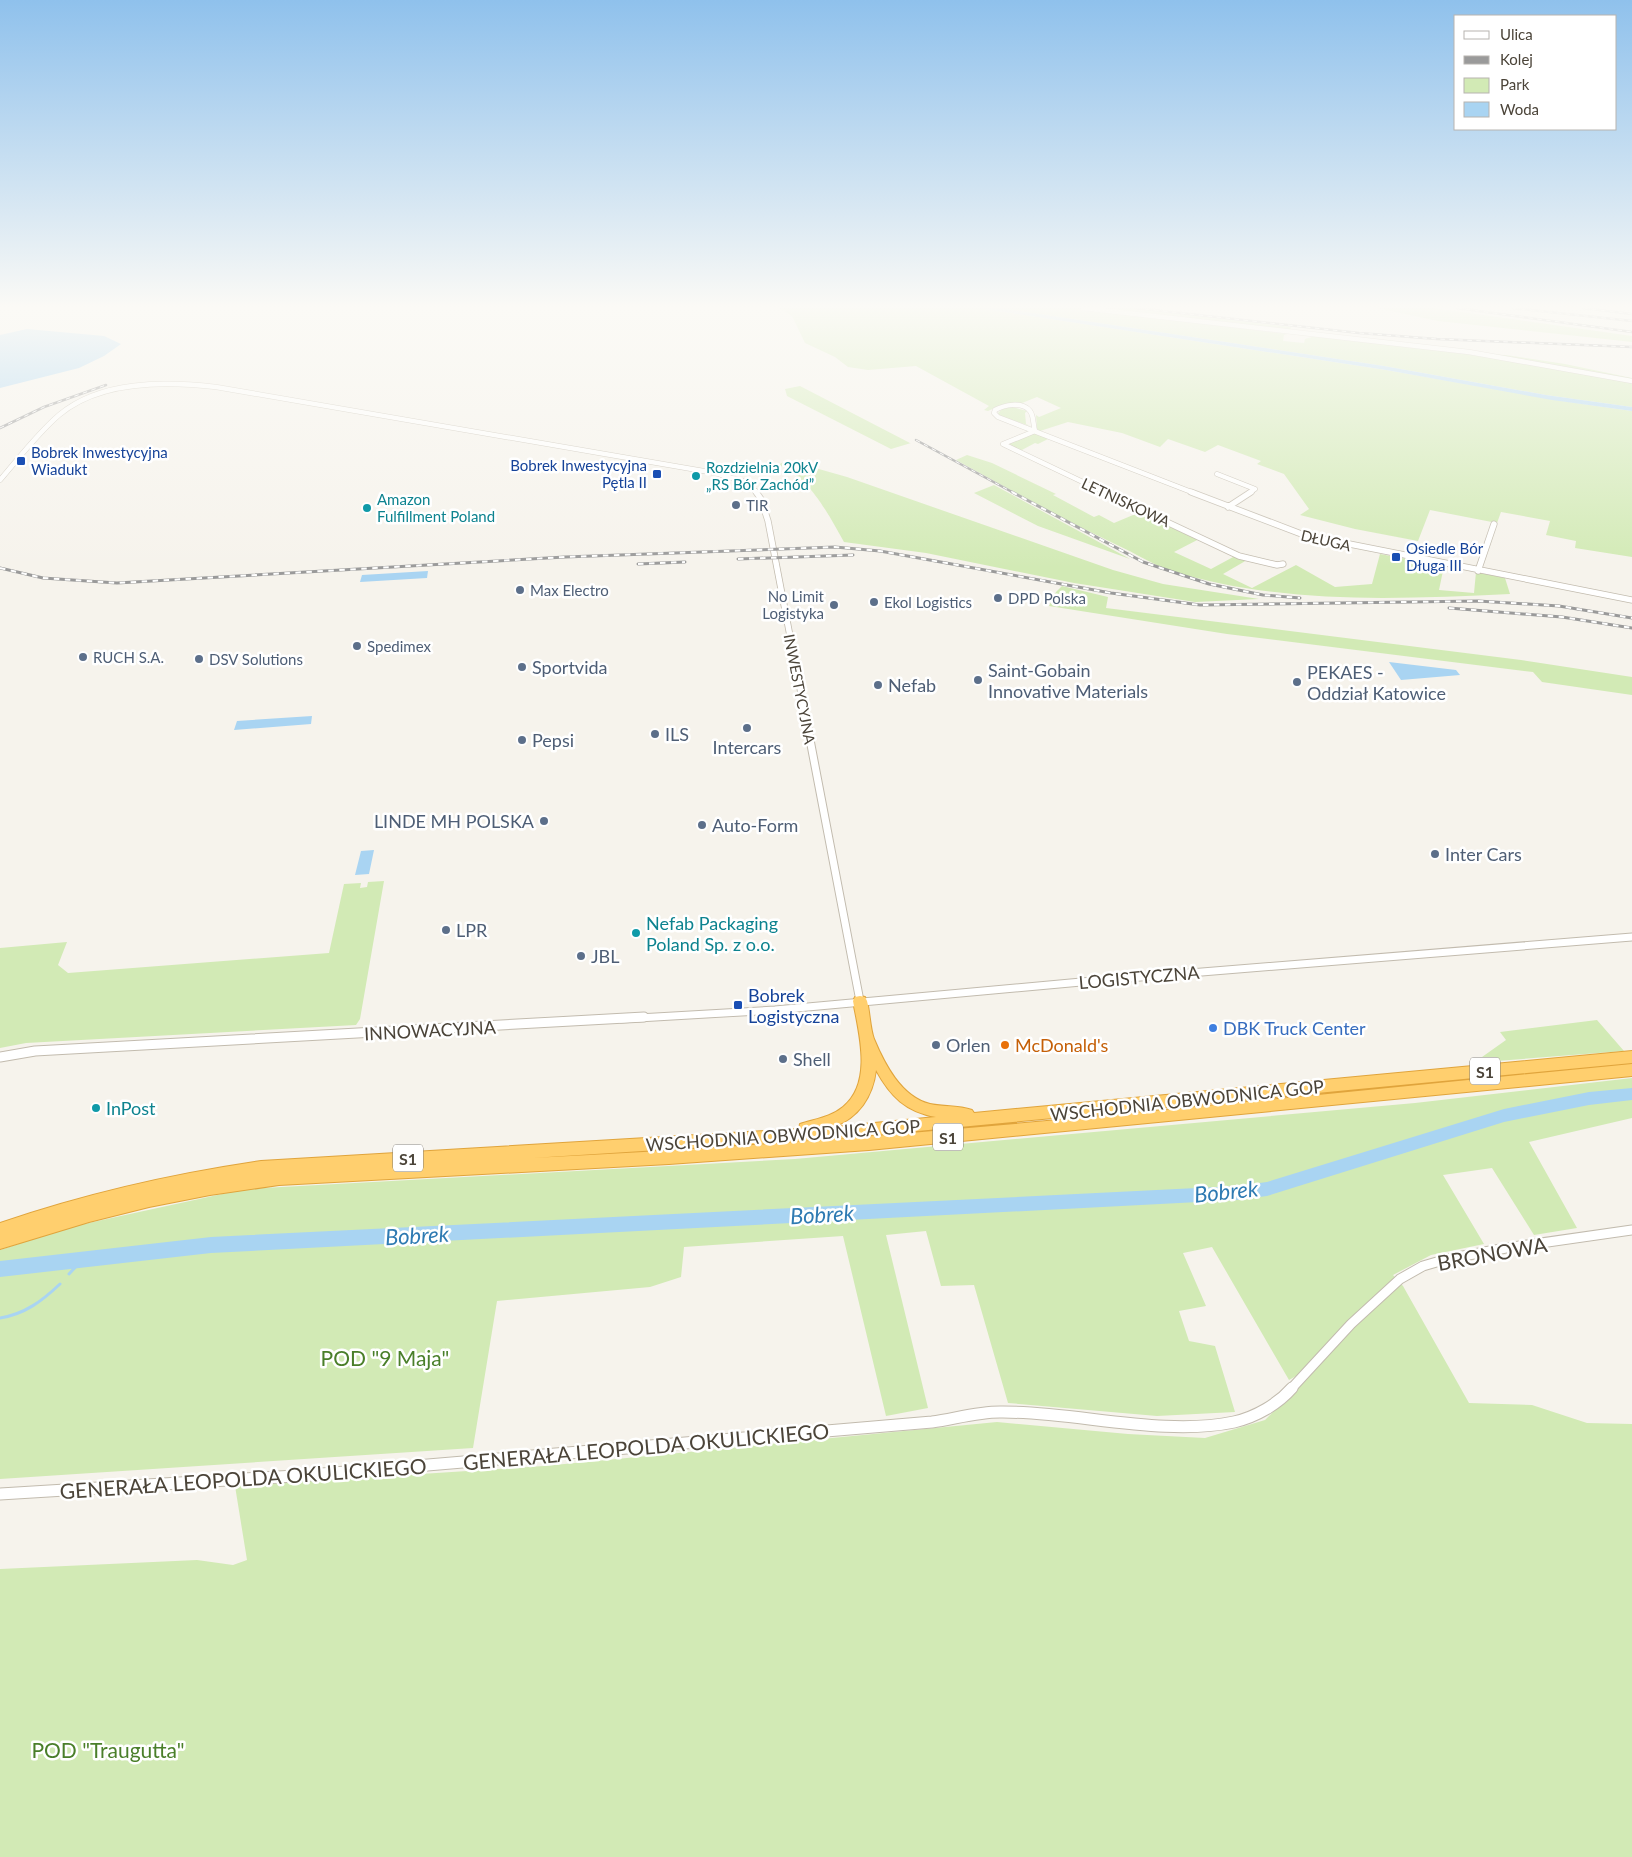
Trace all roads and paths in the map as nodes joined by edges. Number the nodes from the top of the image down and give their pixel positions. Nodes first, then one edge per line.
1 (103, 395) edge
2 (262, 395) edge
3 (1035, 431) junction
4 (1217, 474) dead end
5 (0, 480) edge
6 (1228, 507) junction
7 (1494, 524) dead end
8 (1283, 564) dead end
9 (1478, 570) junction
10 (1632, 600) edge
11 (1632, 937) edge
12 (860, 1001) junction
13 (868, 1037) junction
14 (0, 1056) edge
15 (1632, 1057) edge
16 (1632, 1070) edge
17 (1027, 1116) junction
18 (728, 1140) junction
19 (0, 1230) edge
20 (1632, 1230) edge
21 (0, 1242) edge
22 (1285, 1396) joint
23 (0, 1494) edge

1 - 5 street, INWESTYCYJNA
2 - 12 street, INWESTYCYJNA
3 - 3 street, DŁUGA
3 - 6 street, DŁUGA
3 - 8 street, LETNISKOWA
4 - 6 street
6 - 9 street, DŁUGA
7 - 9 street
9 - 10 street, DŁUGA
11 - 12 street, LOGISTYCZNA
12 - 13 highway
12 - 14 street, INNOWACYJNA
13 - 17 highway
13 - 18 highway
15 - 17 highway, WSCHODNIA OBWODNICA GOP / S1
16 - 21 highway, WSCHODNIA OBWODNICA GOP / S1
17 - 18 highway, WSCHODNIA OBWODNICA GOP / S1
18 - 19 highway, WSCHODNIA OBWODNICA GOP / S1
20 - 22 street, BRONOWA
22 - 23 street, GENERAŁA LEOPOLDA OKULICKIEGO

